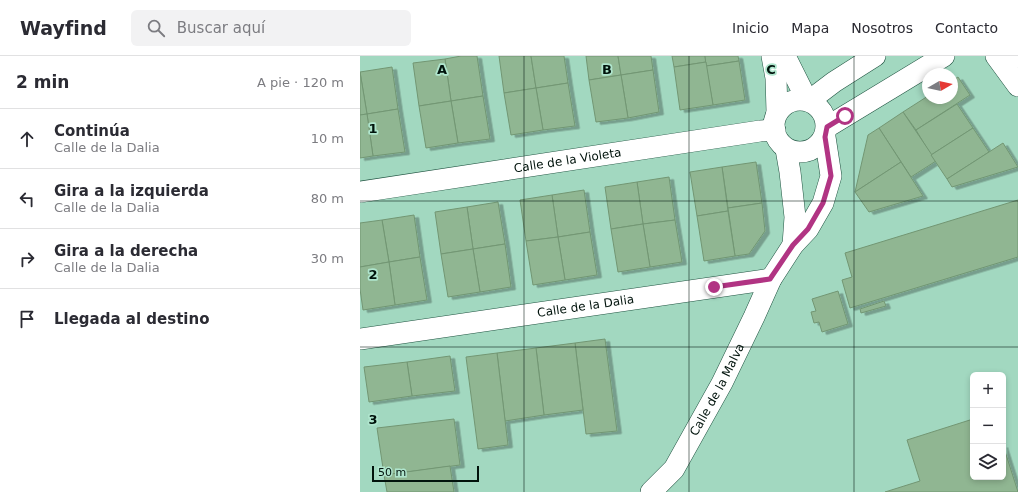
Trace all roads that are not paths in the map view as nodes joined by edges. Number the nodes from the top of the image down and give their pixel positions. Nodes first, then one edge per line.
1 (772, 56) edge
2 (785, 56) edge
3 (875, 56) edge
4 (944, 56) edge
5 (996, 56) edge
6 (1018, 86) edge
7 (808, 100) junction
8 (776, 121) junction
9 (826, 132) junction
10 (786, 149) junction
11 (360, 192) edge
12 (793, 245) junction
13 (770, 279) junction
14 (360, 339) edge
15 (651, 492) edge

1 - 8 street
2 - 7 street
3 - 7 street
4 - 9 street
5 - 6 street
7 - 8 street
7 - 9 street
8 - 10 street
8 - 11 street, Calle de la Violeta
9 - 10 street
9 - 12 street
10 - 12 street
12 - 13 street
13 - 14 street, Calle de la Dalia
13 - 15 street, Calle de la Malva

